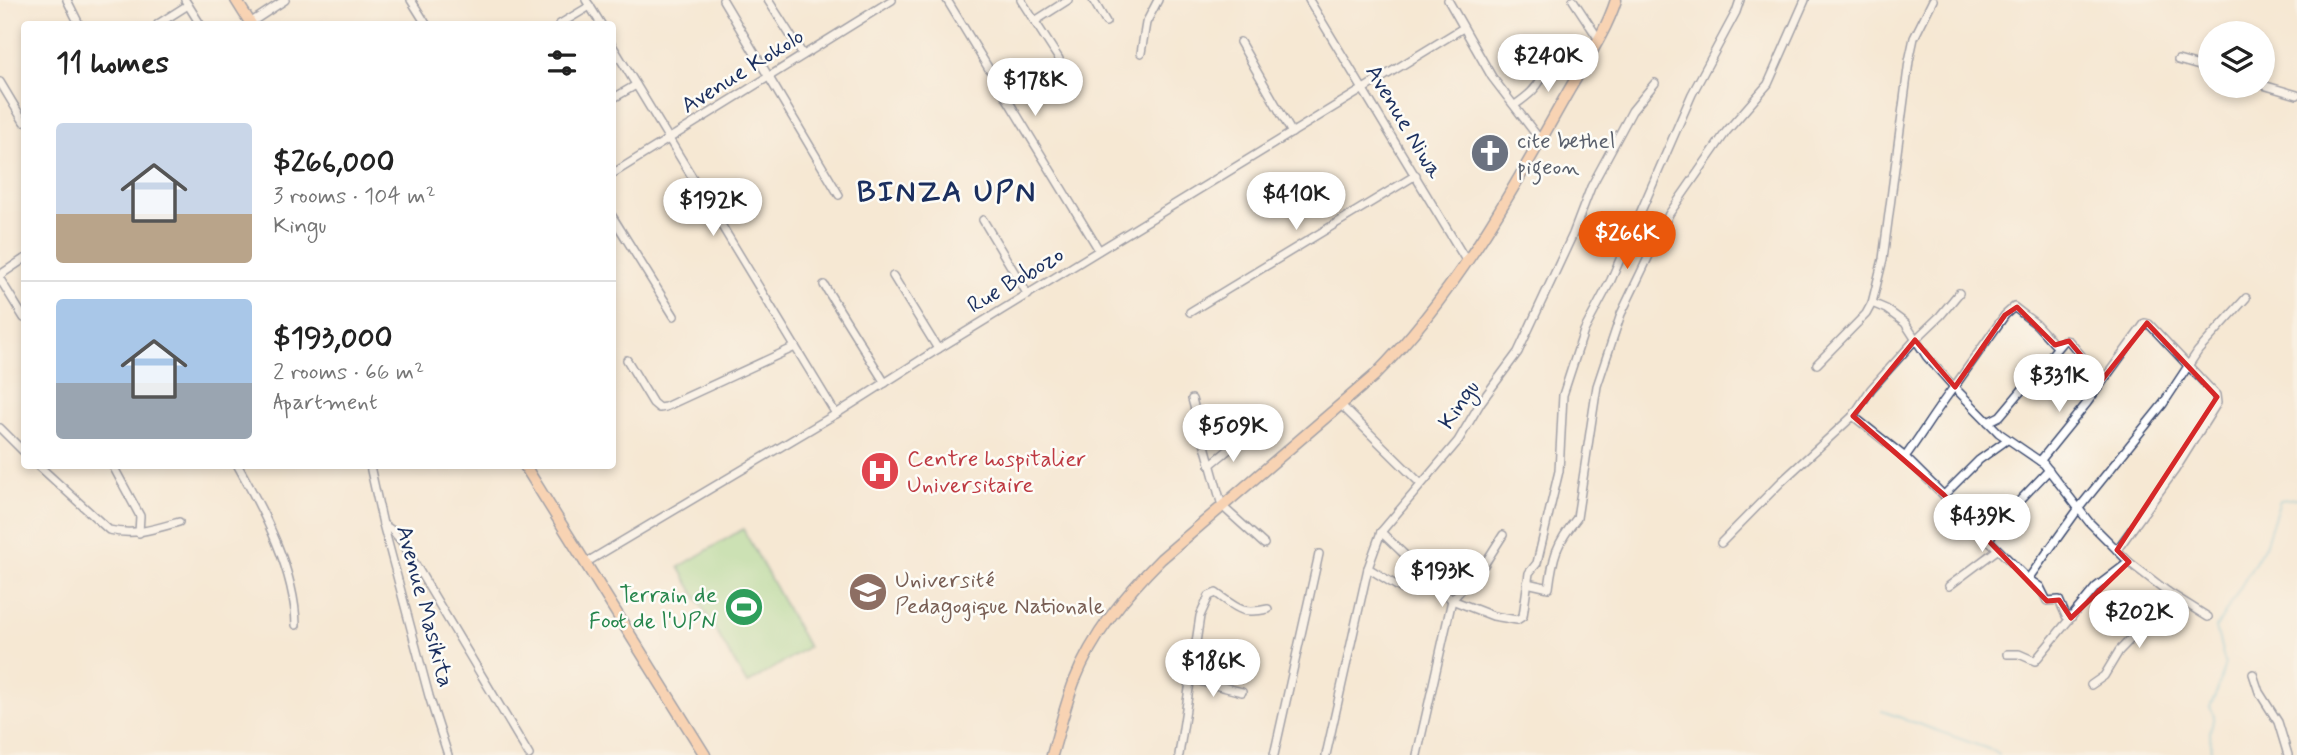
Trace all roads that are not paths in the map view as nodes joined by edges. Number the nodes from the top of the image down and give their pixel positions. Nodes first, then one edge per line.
1 (66, 0) edge
2 (236, 0) edge
3 (285, 0) edge
4 (411, 0) edge
5 (723, 0) edge
6 (768, 0) edge
7 (891, 0) edge
8 (947, 0) edge
9 (1021, 0) edge
10 (1069, 0) edge
11 (1093, 0) edge
12 (1158, 0) edge
13 (1309, 0) edge
14 (1448, 0) edge
15 (1573, 0) edge
16 (1616, 0) edge
17 (1740, 0) edge
18 (1805, 0) edge
19 (1933, 0) edge
20 (187, 2) edge
21 (588, 3) edge
22 (77, 21) edge
23 (162, 21) edge
24 (198, 21) edge
25 (249, 21) edge
26 (255, 21) edge
27 (424, 21) edge
28 (564, 21) edge
29 (599, 21) edge
30 (1035, 21) junction
31 (1106, 22) dead end
32 (1464, 28) junction
33 (1598, 38) junction
34 (1240, 42) dead end
35 (616, 52) edge
36 (1141, 53) dead end
37 (803, 55) junction
38 (1059, 59) dead end
39 (2178, 60) dead end
40 (2198, 66) edge
41 (1539, 68) dead end
42 (768, 77) junction
43 (0, 82) edge
44 (1655, 83) dead end
45 (636, 85) junction
46 (2275, 89) edge
47 (1363, 90) junction
48 (2297, 95) edge
49 (616, 97) edge
50 (1515, 105) junction
51 (21, 117) edge
52 (1292, 133) junction
53 (669, 138) junction
54 (1541, 141) junction
55 (616, 171) edge
56 (1416, 175) junction
57 (839, 195) dead end
58 (983, 220) dead end
59 (616, 222) edge
60 (1099, 250) junction
61 (21, 260) edge
62 (1467, 262) junction
63 (893, 276) dead end
64 (0, 277) edge
65 (824, 285) dead end
66 (1958, 293) dead end
67 (1028, 295) junction
68 (2246, 298) dead end
69 (1872, 303) junction
70 (1190, 312) dead end
71 (21, 313) edge
72 (674, 316) dead end
73 (1914, 340) junction
74 (795, 346) junction
75 (2057, 347) junction
76 (938, 349) junction
77 (627, 360) dead end
78 (1817, 364) dead end
79 (2188, 364) junction
80 (2102, 380) junction
81 (885, 383) junction
82 (1954, 387) junction
83 (1192, 399) dead end
84 (1342, 406) junction
85 (836, 414) junction
86 (1853, 416) junction
87 (1989, 422) junction
88 (0, 428) edge
89 (2007, 440) junction
90 (1238, 442) dead end
91 (21, 449) edge
92 (1905, 457) junction
93 (2040, 461) junction
94 (1210, 465) junction
95 (42, 469) edge
96 (115, 469) edge
97 (240, 469) edge
98 (371, 469) edge
99 (527, 469) edge
100 (2049, 470) junction
101 (1421, 484) junction
102 (1944, 495) junction
103 (1222, 506) junction
104 (2079, 508) junction
105 (179, 522) dead end
106 (383, 524) junction
107 (1381, 532) junction
108 (139, 533) junction
109 (1503, 535) dead end
110 (1988, 541) junction
111 (1264, 544) dead end
112 (1721, 544) dead end
113 (1997, 550) junction
114 (2117, 550) junction
115 (1319, 554) dead end
116 (587, 562) junction
117 (2129, 562) junction
118 (1415, 563) junction
119 (1368, 568) junction
120 (2028, 579) junction
121 (1527, 583) junction
122 (1949, 586) dead end
123 (2168, 592) junction
124 (1452, 600) junction
125 (1268, 609) dead end
126 (2208, 617) dead end
127 (2071, 618) junction
128 (296, 625) dead end
129 (2007, 654) dead end
130 (2253, 674) dead end
131 (1191, 679) junction
132 (2091, 685) dead end
133 (1242, 692) dead end
134 (448, 755) edge
135 (529, 755) edge
136 (705, 755) edge
137 (1052, 755) edge
138 (1179, 755) edge
139 (1274, 755) edge
140 (1326, 755) edge
141 (1417, 755) edge
142 (2288, 755) edge

1 - 22 street
2 - 25 main road
3 - 26 street
4 - 27 street
5 - 42 street
6 - 37 street
7 - 37 street, Avenue Kokolo
8 - 60 street
9 - 30 street
10 - 30 street
11 - 31 street
12 - 36 street
13 - 47 street, Avenue Niwa
14 - 32 street
15 - 33 street
16 - 33 main road
17 - 121 street
18 - 121 street
19 - 69 street
20 - 23 street
20 - 24 street
21 - 28 street
21 - 29 street
30 - 38 street
32 - 47 street, Rue Bobozo
32 - 50 street
33 - 54 main road
34 - 52 street
35 - 45 street
37 - 42 street, Avenue Kokolo
39 - 40 street
41 - 50 street
42 - 53 street, Avenue Kokolo
42 - 57 street
43 - 51 street
44 - 101 street, Kingu
45 - 49 street
45 - 53 street
46 - 48 street
47 - 52 street, Rue Bobozo
47 - 56 street, Avenue Niwa
50 - 54 street
52 - 60 street, Rue Bobozo
53 - 55 street, Avenue Kokolo
53 - 74 street
54 - 62 main road
56 - 62 street, Avenue Niwa
56 - 70 street
58 - 67 street
59 - 72 street
60 - 67 street, Rue Bobozo
61 - 64 street
62 - 84 main road
63 - 76 street
64 - 71 street
65 - 81 street
66 - 73 street
67 - 76 street, Rue Bobozo
68 - 79 street
69 - 73 street
69 - 78 street
73 - 82 street
73 - 86 street
74 - 77 street
74 - 85 street
75 - 80 street
75 - 82 street
75 - 87 street
76 - 81 street, Rue Bobozo
79 - 80 street
79 - 104 street
79 - 114 street
80 - 93 street
81 - 85 street, Rue Bobozo
82 - 87 street
82 - 92 street
83 - 94 street
84 - 101 street
84 - 103 main road
85 - 116 street, Rue Bobozo
86 - 92 street
86 - 112 street
87 - 89 street
88 - 91 street
89 - 93 street
89 - 102 street
90 - 94 street
92 - 102 street
93 - 100 street
94 - 103 street
95 - 108 street
96 - 108 street
97 - 128 street
98 - 106 street, Avenue Masikita
99 - 116 main road
100 - 104 street
100 - 110 street
101 - 107 street, Kingu
102 - 110 street
103 - 111 street
103 - 137 main road
104 - 114 street
104 - 120 street
105 - 108 street
106 - 134 street, Avenue Masikita
106 - 135 street
107 - 118 street
107 - 119 street, Kingu
109 - 124 street
110 - 113 street
113 - 120 street
113 - 122 street
114 - 117 street
115 - 139 street
116 - 136 main road
117 - 123 street
117 - 127 street
118 - 119 street
118 - 124 street
119 - 140 street, Kingu
120 - 127 street
121 - 124 street
123 - 126 street
123 - 132 street
124 - 141 street
125 - 131 street
127 - 129 street
130 - 142 street
131 - 133 street
131 - 138 street

